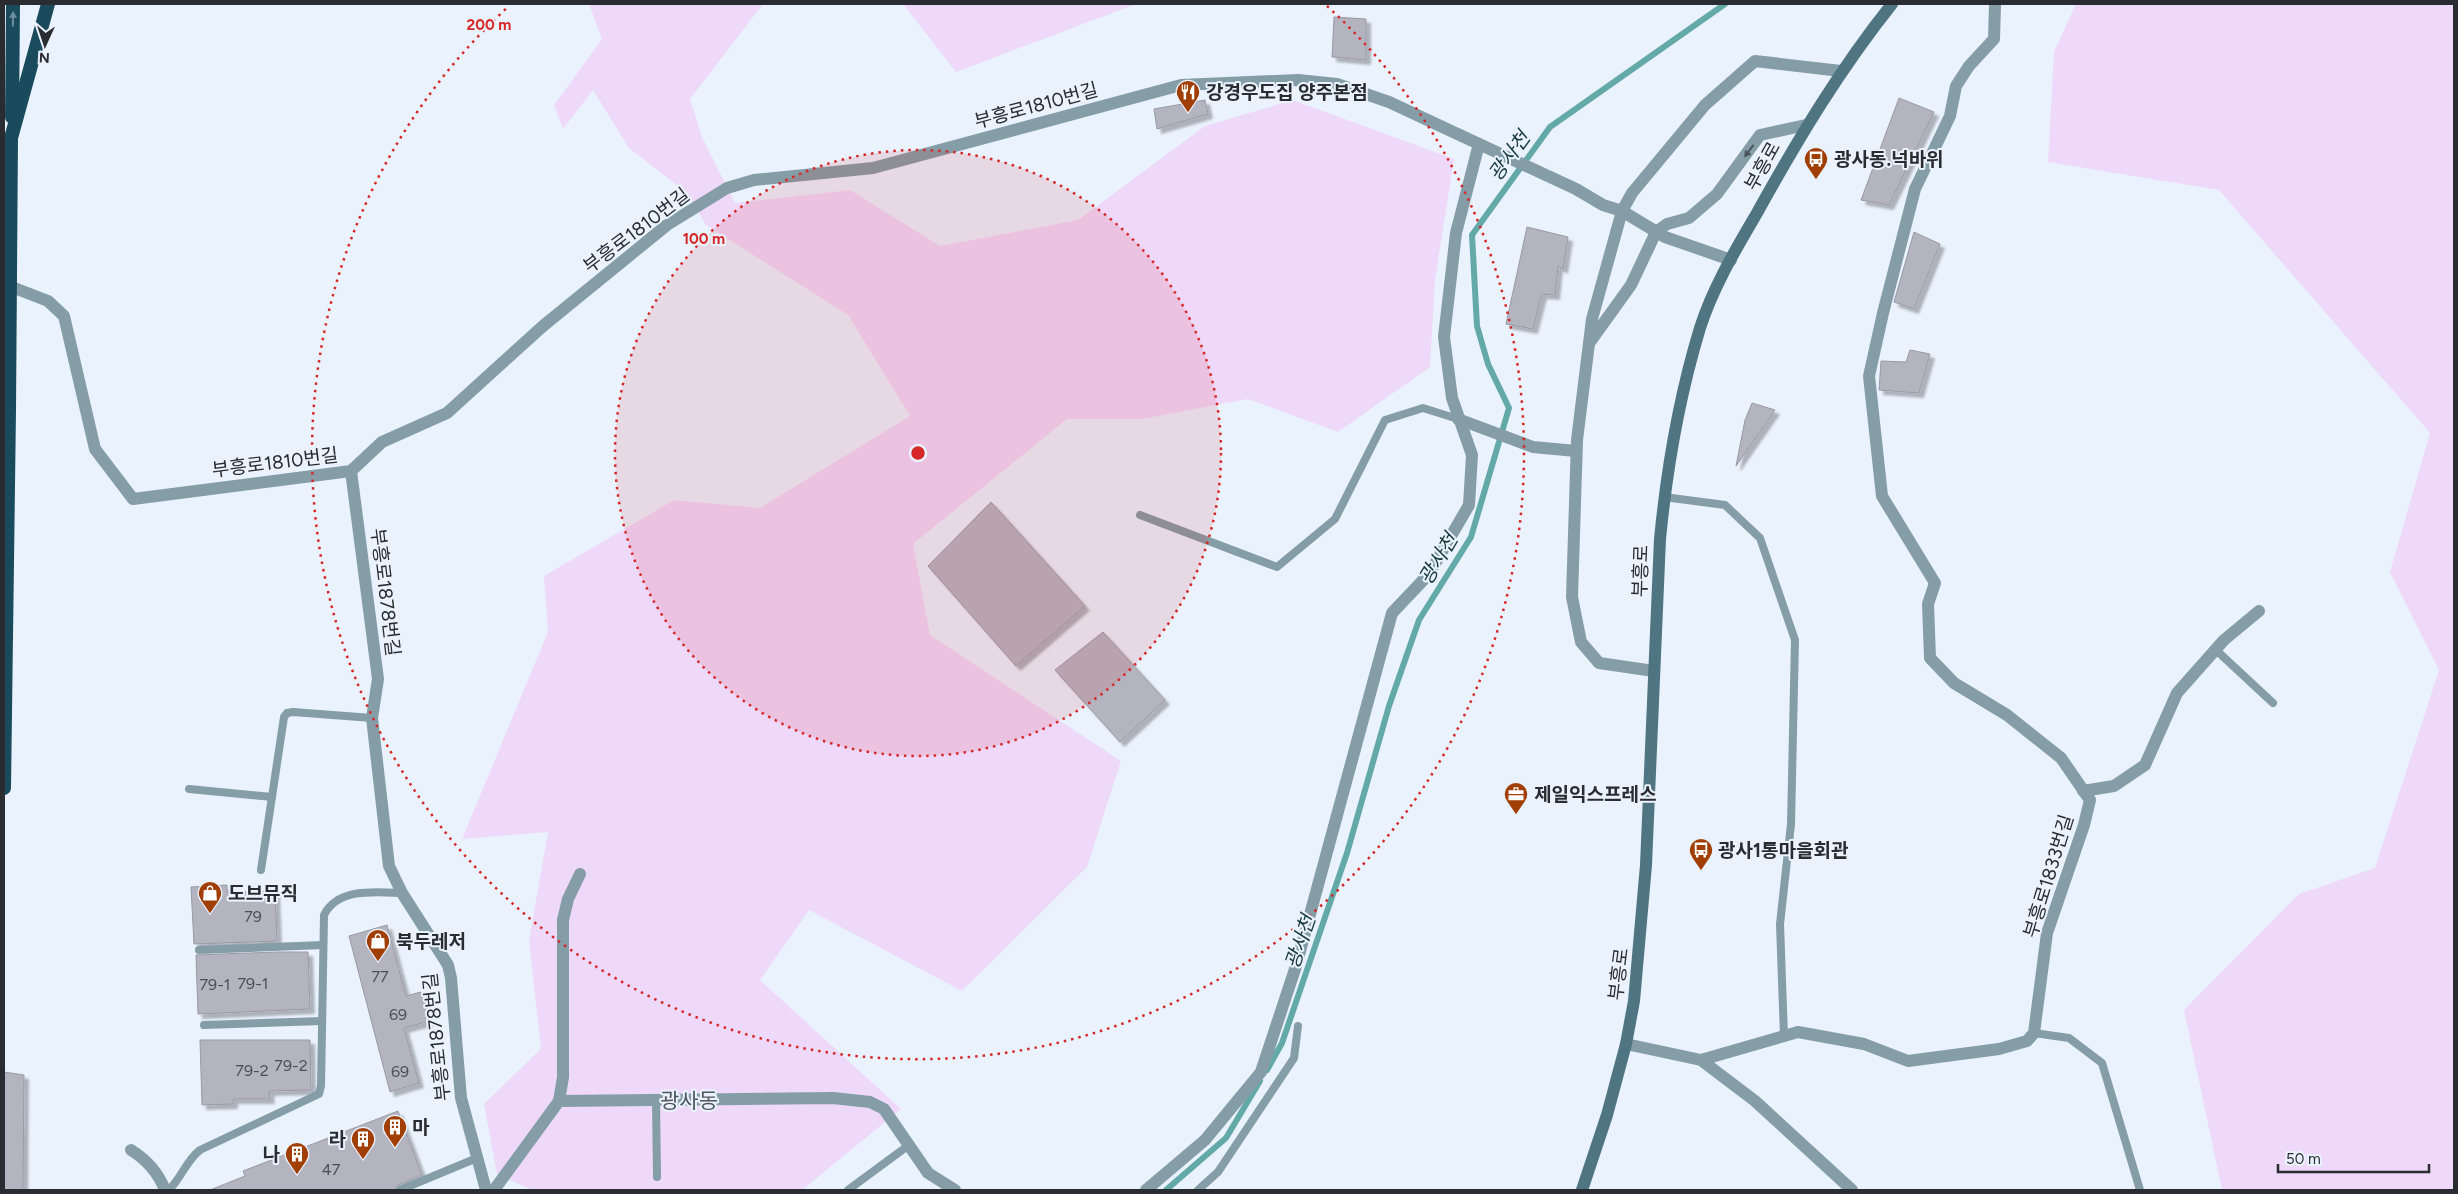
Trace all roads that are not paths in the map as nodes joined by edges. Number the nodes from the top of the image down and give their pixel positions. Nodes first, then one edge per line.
1 (13, 4) edge
2 (48, 4) edge
3 (1892, 4) edge
4 (1995, 4) edge
5 (1841, 71) junction
6 (1806, 125) junction
7 (11, 138) junction
8 (1479, 144) junction
9 (1622, 211) junction
10 (1656, 232) junction
11 (1731, 260) junction
12 (4, 284) edge
13 (1589, 344) junction
14 (1464, 420) junction
15 (1576, 451) junction
16 (351, 471) junction
17 (1664, 497) junction
18 (1140, 515) dead end
19 (2259, 611) dead end
20 (2216, 650) junction
21 (1654, 671) junction
22 (2274, 704) dead end
23 (372, 718) junction
24 (4, 788) edge
25 (189, 789) dead end
26 (2083, 790) junction
27 (272, 797) junction
28 (261, 870) dead end
29 (580, 874) dead end
30 (402, 892) junction
31 (322, 945) junction
32 (199, 950) dead end
33 (322, 1021) junction
34 (204, 1025) dead end
35 (1298, 1026) dead end
36 (2034, 1033) junction
37 (1779, 1037) junction
38 (1626, 1044) junction
39 (1701, 1060) junction
40 (656, 1100) junction
41 (559, 1101) junction
42 (908, 1145) junction
43 (131, 1150) dead end
44 (477, 1158) junction
45 (657, 1177) dead end
46 (167, 1190) edge
47 (400, 1190) edge
48 (486, 1190) edge
49 (494, 1190) edge
50 (848, 1190) edge
51 (955, 1190) edge
52 (1146, 1190) edge
53 (1198, 1190) edge
54 (1582, 1190) edge
55 (1852, 1190) edge
56 (2140, 1190) edge

7 -> 1 highway
2 - 7 highway
3 - 5 main road, 부흥로
4 - 26 street, 부흥로1833번길
5 - 6 main road, 부흥로
5 - 9 street
6 -> 10 street
6 - 11 main road, 부흥로
7 - 24 highway, bridge
8 - 9 street, 부흥로1810번길
8 - 14 street
8 - 16 street, 부흥로1810번길
9 - 10 street
9 - 13 street
10 - 11 street
10 - 13 street
11 - 17 main road, 부흥로
12 - 16 street, 부흥로1810번길
13 - 15 street
14 - 15 street
14 - 18 lane
14 - 52 street
15 - 21 street
16 - 23 street, 부흥로1878번길
17 - 21 main road, 부흥로
17 - 37 lane
19 - 20 street
20 - 22 lane
20 - 26 street
21 - 38 main road, 부흥로
23 - 27 lane
23 - 30 street, 부흥로1878번길
25 - 27 lane
26 - 36 street, 부흥로1833번길
27 - 28 lane
29 - 41 street
30 - 31 lane
30 - 44 street, 부흥로1878번길
31 - 32 lane
31 - 33 lane
33 - 34 lane
33 - 46 lane
35 - 53 lane
36 - 37 street
36 - 56 lane
37 - 39 street
38 - 39 street
38 - 54 main road, 부흥로
39 - 55 street
40 - 41 street
40 - 42 street
40 - 45 lane
41 - 49 street
42 - 50 lane
42 - 51 street
43 - 46 street
44 - 47 lane
44 - 48 street, 부흥로1878번길

